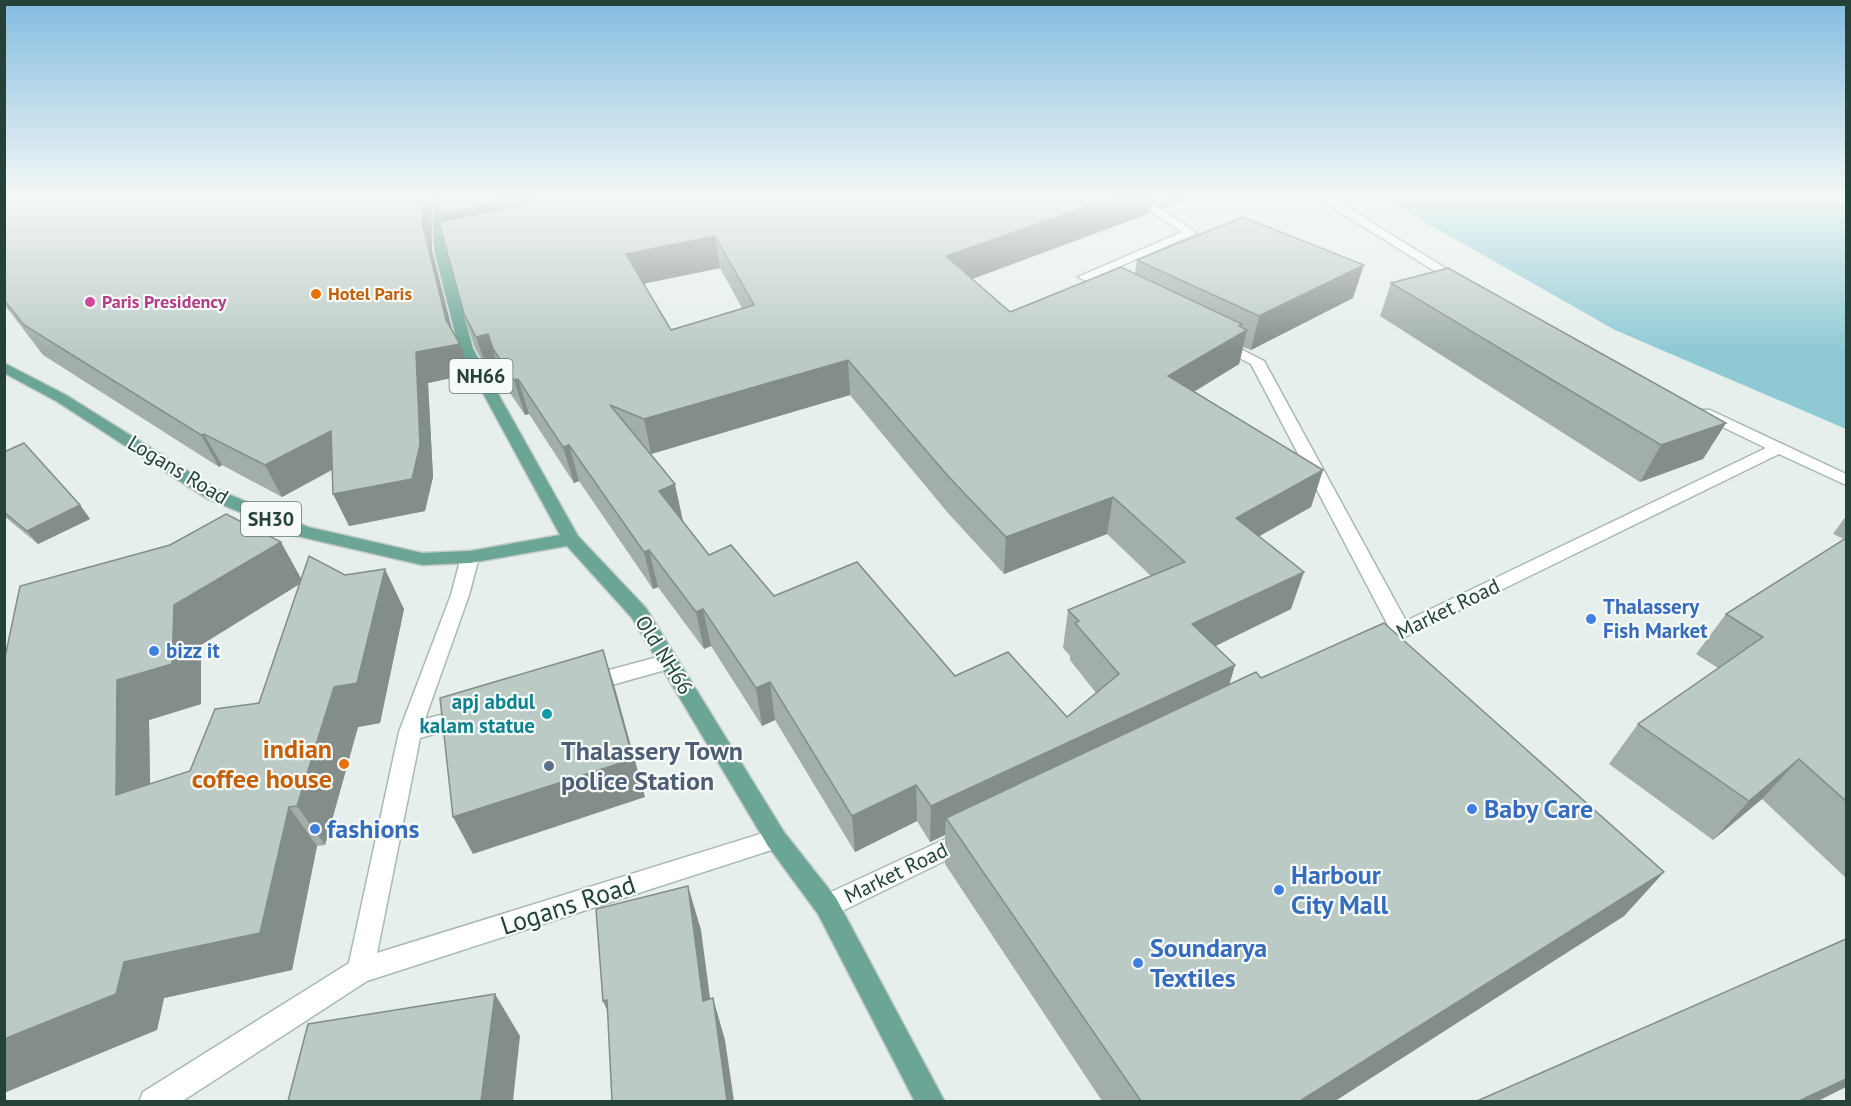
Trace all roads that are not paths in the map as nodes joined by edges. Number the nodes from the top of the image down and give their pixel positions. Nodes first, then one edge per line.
1 (446, 249) edge
2 (1153, 249) edge
3 (1408, 249) edge
4 (1473, 288) edge
5 (1132, 299) edge
6 (1210, 338) edge
7 (4, 367) edge
8 (1687, 404) edge
9 (1777, 449) junction
10 (1846, 480) edge
11 (572, 539) junction
12 (470, 557) junction
13 (1401, 631) junction
14 (1359, 652) edge
15 (669, 662) junction
16 (568, 689) edge
17 (489, 710) edge
18 (410, 732) junction
19 (986, 830) edge
20 (776, 839) junction
21 (827, 906) junction
22 (360, 971) junction
23 (153, 1101) edge
24 (931, 1101) edge

1 - 11 main road, Old NH66 / NH66
2 - 5 street
3 - 4 street
6 - 13 street
7 - 12 main road, Logans Road / SH30
8 - 9 street
9 - 10 street
9 - 13 street, Market Road
11 - 12 main road, Logans Road / SH30
11 - 15 main road, Old NH66 / NH66
12 - 18 street
13 - 14 street, Market Road
15 - 16 street
15 - 20 main road, Old NH66 / NH66
17 - 18 street
18 - 22 street
19 - 21 street, Market Road
20 - 21 main road, Old NH66 / NH66
20 - 22 street, Logans Road
21 - 24 main road, Old NH66 / NH66
22 - 23 street, Logans Road

